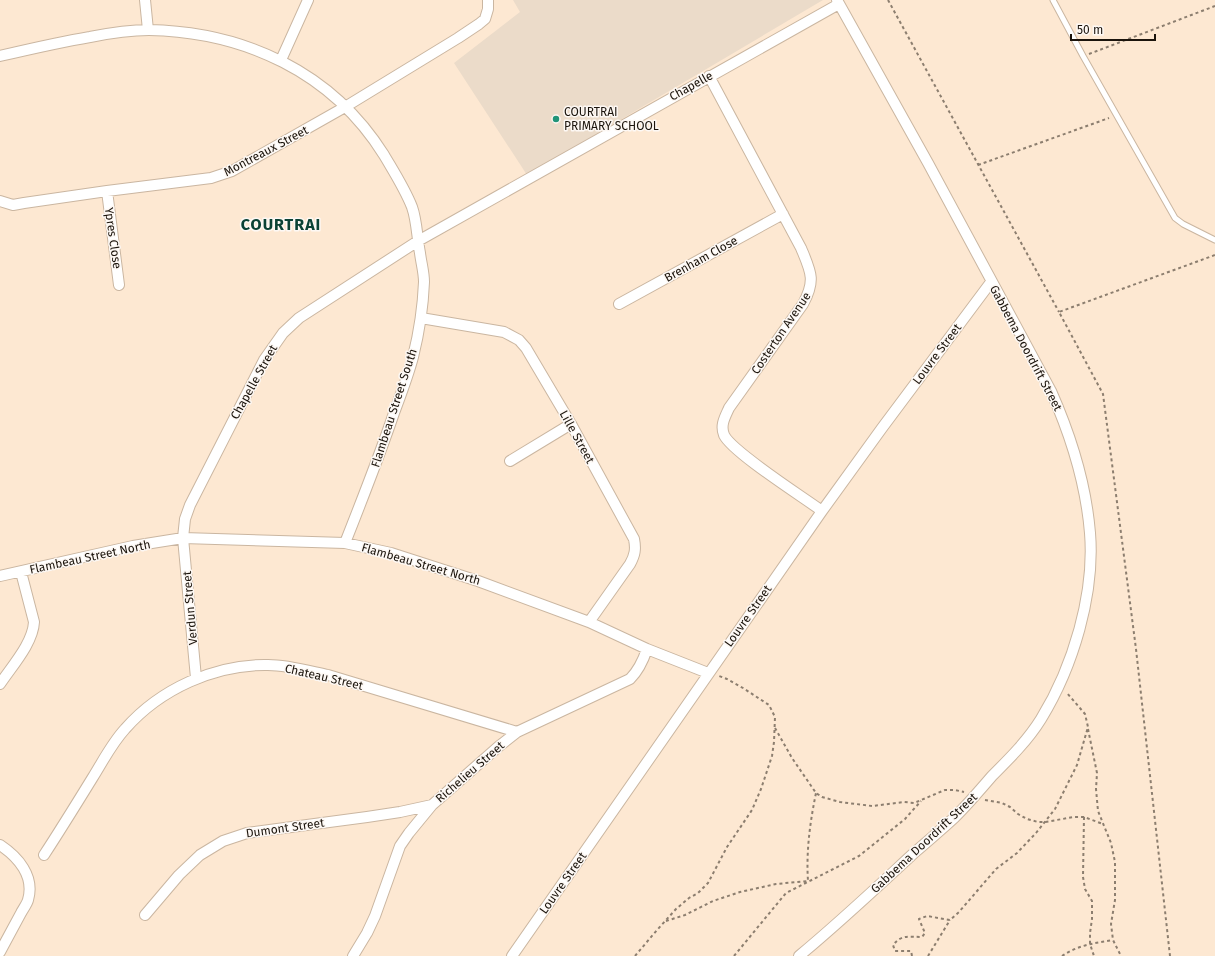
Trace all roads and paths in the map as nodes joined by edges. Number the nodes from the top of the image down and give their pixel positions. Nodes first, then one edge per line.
1 (145, 0) edge
2 (308, 0) edge
3 (490, 0) edge
4 (888, 0) edge
5 (1053, 0) edge
6 (838, 2) edge
7 (1215, 6) edge
8 (148, 30) junction
9 (0, 56) edge
10 (1083, 56) junction
11 (281, 60) junction
12 (709, 76) junction
13 (345, 107) junction
14 (1116, 115) junction
15 (978, 165) junction
16 (107, 191) junction
17 (0, 201) edge
18 (783, 214) junction
19 (1215, 240) edge
20 (418, 241) junction
21 (1215, 255) edge
22 (991, 282) junction
23 (119, 285) dead end
24 (619, 304) dead end
25 (1058, 312) junction
26 (420, 318) junction
27 (571, 424) junction
28 (510, 461) dead end
29 (822, 511) junction
30 (183, 538) junction
31 (345, 543) junction
32 (20, 572) junction
33 (0, 576) edge
34 (589, 622) junction
35 (647, 649) junction
36 (708, 673) junction
37 (196, 678) junction
38 (0, 684) edge
39 (1060, 684) junction
40 (1088, 727) junction
41 (775, 728) junction
42 (517, 732) junction
43 (816, 793) junction
44 (973, 797) junction
45 (922, 800) junction
46 (432, 805) junction
47 (1084, 817) junction
48 (1045, 822) junction
49 (1103, 824) junction
50 (0, 845) edge
51 (44, 854) dead end
52 (808, 881) junction
53 (145, 915) dead end
54 (950, 920) junction
55 (665, 921) junction
56 (1113, 940) junction
57 (1090, 944) junction
58 (0, 952) edge
59 (353, 956) edge
60 (512, 956) edge
61 (636, 956) edge
62 (734, 956) edge
63 (799, 956) edge
64 (912, 956) edge
65 (928, 956) edge
66 (1062, 956) edge
67 (1094, 956) edge
68 (1121, 956) edge
69 (1170, 956) edge

1 - 8 street
2 - 11 street
3 - 13 street, Montreaux Street
4 - 15 path
5 - 10 lane
6 - 12 street, Chapelle
6 - 22 street, Gabbema Doordrift Street
7 - 10 path
8 - 9 street, Flambeau Street South
8 - 11 street, Flambeau Street South
10 - 14 lane
11 - 13 street, Flambeau Street South
12 - 18 street, Costerton Avenue
12 - 20 street, Chapelle
13 - 16 street, Montreaux Street
13 - 20 street, Flambeau Street South
14 - 15 path
14 - 19 lane
15 - 25 path
16 - 17 street, Montreaux Street
16 - 23 street, Ypres Close
18 - 24 street, Brenham Close
18 - 29 street, Costerton Avenue
20 - 26 street, Flambeau Street South
20 - 30 street, Chapelle Street
21 - 25 path
22 - 29 street, Louvre Street
22 - 39 street, Gabbema Doordrift Street
25 - 69 path
26 - 27 street, Lille Street
26 - 31 street, Flambeau Street South
27 - 28 street
27 - 34 street, Lille Street
29 - 36 street, Louvre Street
30 - 31 street, Flambeau Street North
30 - 32 street, Flambeau Street North
30 - 37 street, Verdun Street
31 - 34 street, Flambeau Street North
32 - 33 street, Flambeau Street North
32 - 38 street
34 - 35 street, Flambeau Street North
35 - 36 street, Flambeau Street North
35 - 42 street, Richelieu Street
36 - 41 path
36 - 60 street, Louvre Street
37 - 42 street, Chateau Street
37 - 51 street, Chateau Street
39 - 40 path
39 - 44 street, Gabbema Doordrift Street
40 - 48 path
40 - 49 path
41 - 43 path
41 - 55 path
42 - 46 street, Richelieu Street
43 - 45 path
43 - 52 path
44 - 45 path
44 - 48 path
44 - 63 street, Gabbema Doordrift Street
45 - 52 path
46 - 53 street, Dumont Street
46 - 59 street, Richelieu Street
47 - 48 path
47 - 49 path
47 - 57 path
48 - 54 path
49 - 56 path
50 - 58 street
52 - 55 path
52 - 62 path
54 - 64 path
54 - 65 path
55 - 61 path
56 - 57 path
56 - 68 path
57 - 66 path
57 - 67 path

